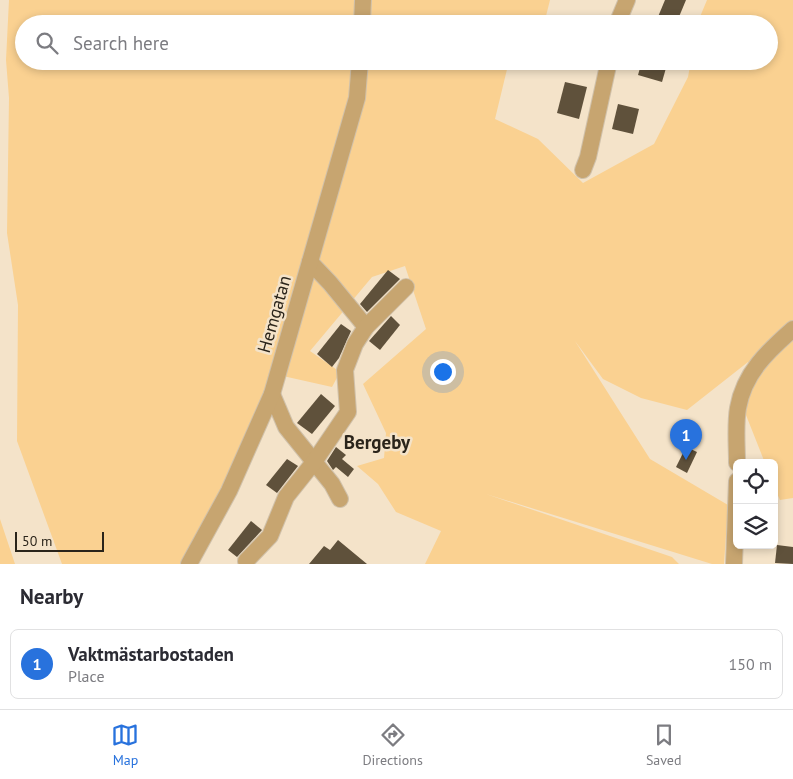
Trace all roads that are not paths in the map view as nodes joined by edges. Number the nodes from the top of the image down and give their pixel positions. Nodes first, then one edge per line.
1 (363, 0) edge
2 (627, 0) edge
3 (362, 15) edge
4 (621, 15) edge
5 (359, 70) edge
6 (607, 70) edge
7 (583, 170) dead end
8 (310, 262) junction
9 (406, 286) dead end
10 (366, 327) junction
11 (793, 329) edge
12 (272, 394) junction
13 (737, 459) edge
14 (314, 462) junction
15 (340, 499) dead end
16 (736, 504) edge
17 (246, 561) dead end
18 (190, 564) edge
19 (734, 564) edge

1 - 3 street
2 - 4 street
5 - 8 street, Hemgatan
6 - 7 street
8 - 10 street
8 - 12 street, Hemgatan
9 - 10 street
10 - 14 street
11 - 13 street
12 - 14 street
12 - 18 street, Hemgatan
14 - 15 street
14 - 17 street
16 - 19 street

